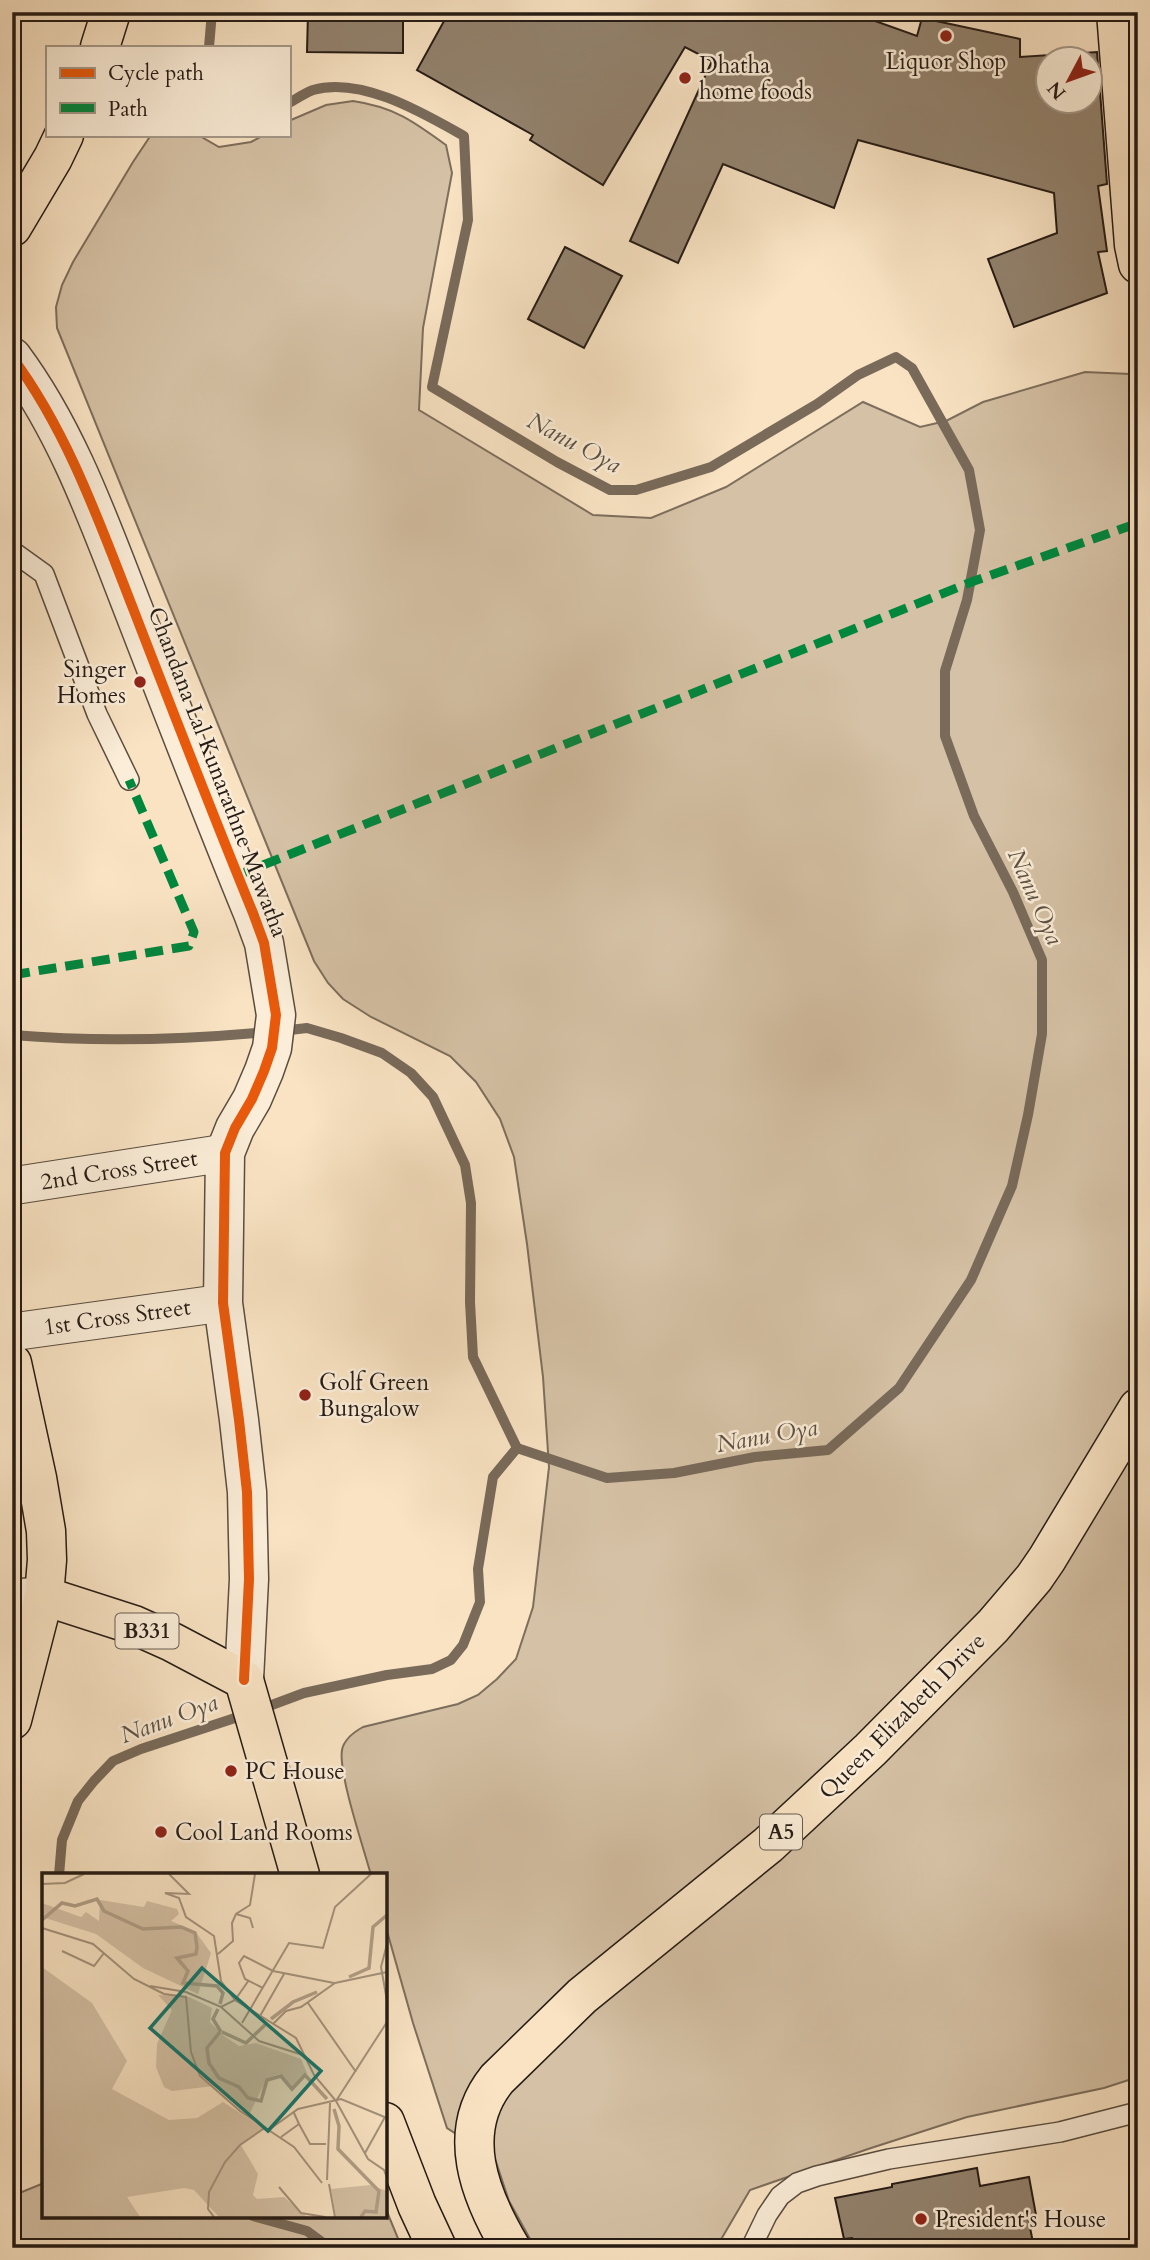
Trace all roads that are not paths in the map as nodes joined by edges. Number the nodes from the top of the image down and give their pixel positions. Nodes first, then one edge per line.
1 (111, 12) edge
2 (1116, 12) edge
3 (100, 46) edge
4 (1129, 56) edge
5 (63, 136) edge
6 (12, 227) edge
7 (1138, 264) edge
8 (12, 357) edge
9 (12, 551) edge
10 (129, 780) dead end
11 (225, 1153) junction
12 (12, 1186) edge
13 (223, 1303) junction
14 (12, 1332) edge
15 (12, 1363) edge
16 (1138, 1408) edge
17 (28, 1598) edge
18 (246, 1685) junction
19 (12, 1720) edge
20 (299, 1873) edge
21 (1138, 2112) edge
22 (387, 2127) edge
23 (757, 2244) edge
24 (437, 2248) edge
25 (511, 2248) edge

1 - 3 main road
2 - 4 main road
4 - 7 main road
5 - 6 main road
8 - 11 street, Chandana Lal Kunarathne Mawatha
9 - 10 lane
11 - 12 street, 2nd Cross Street
11 - 13 street, Chandana Lal Kunarathne Mawatha
13 - 14 street, 1st Cross Street
13 - 18 street, Chandana Lal Kunarathne Mawatha
15 - 17 main road
16 - 25 main road, Queen Elizabeth Drive / A5
17 - 18 main road, B331
17 - 19 main road
18 - 20 main road
21 - 23 lane
22 - 24 main road

